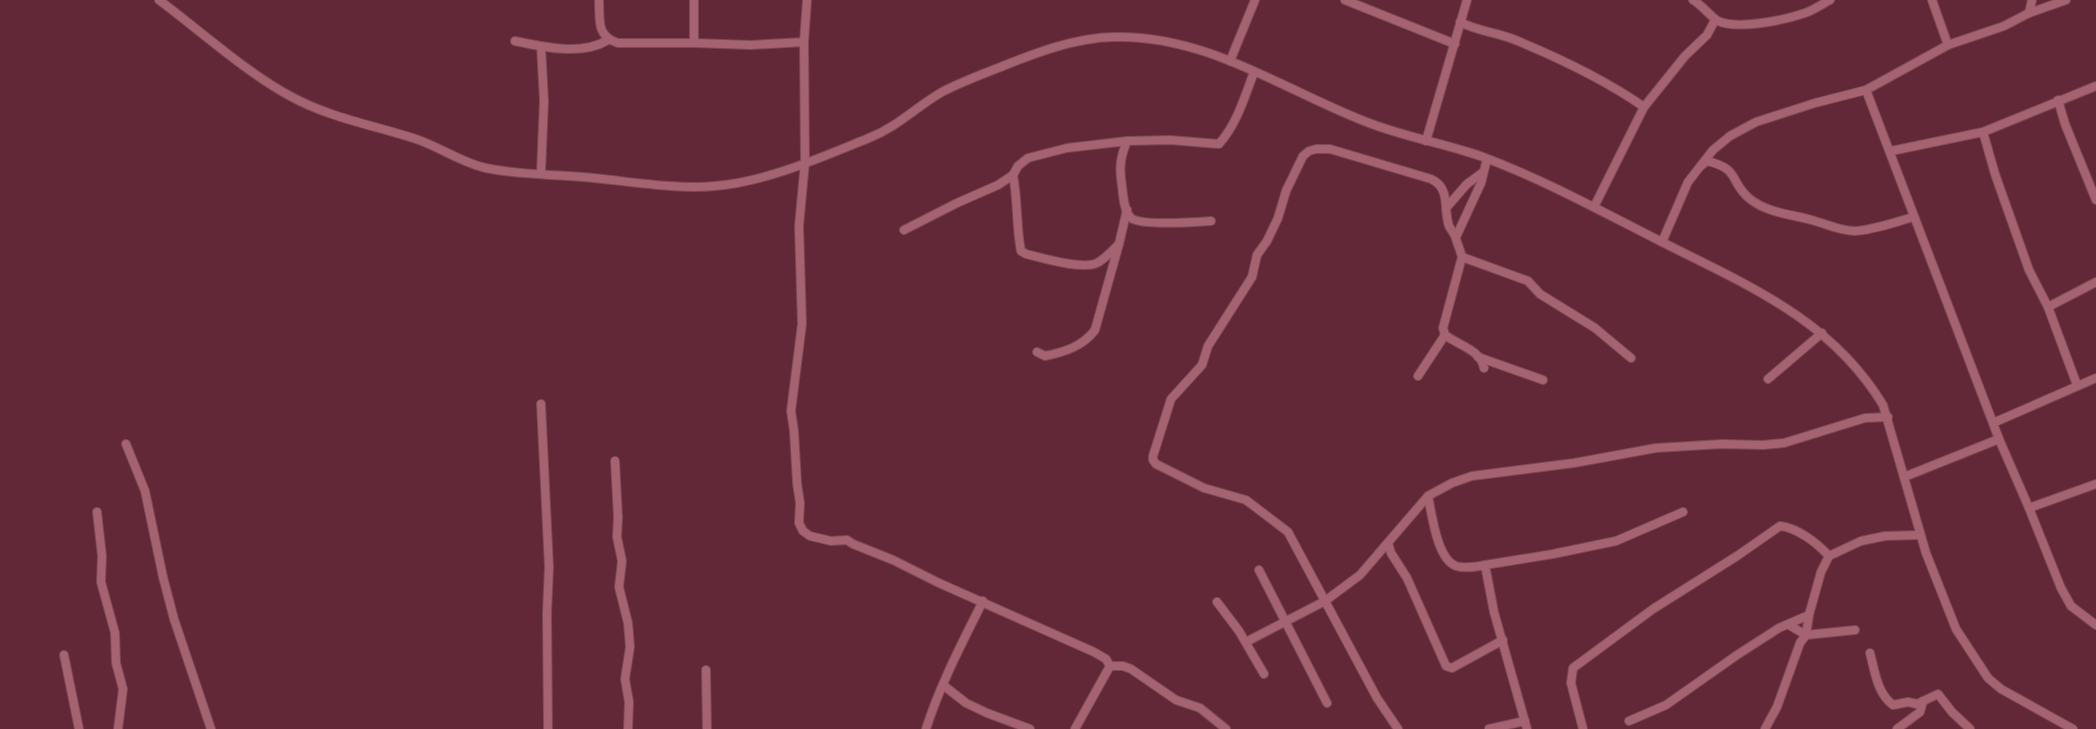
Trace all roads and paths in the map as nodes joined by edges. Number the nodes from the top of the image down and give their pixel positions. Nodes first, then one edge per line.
1 (159, 0) edge
2 (599, 0) edge
3 (694, 0) edge
4 (807, 0) edge
5 (1255, 0) edge
6 (1345, 0) edge
7 (1467, 0) edge
8 (1693, 0) edge
9 (1830, 0) edge
10 (1932, 0) edge
11 (2032, 0) edge
12 (2066, 0) edge
13 (2029, 14) junction
14 (1715, 20) junction
15 (1460, 22) junction
16 (608, 40) junction
17 (515, 41) dead end
18 (804, 42) junction
19 (694, 43) junction
20 (1455, 44) junction
21 (1948, 45) junction
22 (541, 46) junction
23 (1230, 61) junction
24 (1254, 72) junction
25 (2096, 86) edge
26 (1866, 90) junction
27 (2058, 100) junction
28 (1644, 107) junction
29 (1983, 132) junction
30 (1127, 141) junction
31 (1426, 141) junction
32 (1891, 151) junction
33 (1487, 159) junction
34 (805, 162) junction
35 (1699, 167) junction
36 (1482, 173) junction
37 (541, 174) junction
38 (1013, 174) junction
39 (2096, 200) edge
40 (1594, 207) junction
41 (1446, 208) junction
42 (1126, 210) junction
43 (1914, 217) junction
44 (1211, 221) dead end
45 (904, 230) dead end
46 (1456, 237) junction
47 (1662, 242) junction
48 (1119, 244) junction
49 (1462, 257) junction
50 (2096, 282) edge
51 (2048, 307) junction
52 (1822, 333) junction
53 (1445, 335) junction
54 (1036, 352) dead end
55 (1478, 357) junction
56 (1631, 357) dead end
57 (1484, 368) dead end
58 (1418, 376) dead end
59 (2096, 378) edge
60 (1768, 379) dead end
61 (1543, 380) dead end
62 (2077, 385) junction
63 (541, 404) dead end
64 (1888, 417) junction
65 (1993, 423) junction
66 (1999, 439) junction
67 (126, 444) dead end
68 (615, 460) dead end
69 (1904, 477) junction
70 (2096, 484) edge
71 (1428, 496) junction
72 (2029, 508) junction
73 (97, 512) dead end
74 (1683, 512) dead end
75 (1920, 535) junction
76 (1388, 543) junction
77 (1829, 556) junction
78 (1485, 565) junction
79 (1259, 570) dead end
80 (1325, 601) junction
81 (983, 602) junction
82 (1217, 602) dead end
83 (1809, 615) junction
84 (1286, 620) junction
85 (1789, 625) junction
86 (2096, 626) edge
87 (1856, 630) dead end
88 (1806, 635) junction
89 (1503, 640) junction
90 (1246, 642) junction
91 (1870, 653) dead end
92 (64, 655) dead end
93 (1110, 666) junction
94 (706, 669) dead end
95 (1264, 674) dead end
96 (944, 685) junction
97 (1923, 701) junction
98 (1327, 703) dead end
99 (1629, 721) dead end
100 (1526, 725) edge
101 (1028, 728) edge
102 (79, 729) edge
103 (118, 729) edge
104 (211, 729) edge
105 (548, 729) edge
106 (628, 729) edge
107 (707, 729) edge
108 (926, 729) edge
109 (1076, 729) edge
110 (1226, 729) edge
111 (1398, 729) edge
112 (1489, 729) edge
113 (1583, 729) edge
114 (1765, 729) edge
115 (1897, 729) edge
116 (1970, 729) edge
117 (2073, 729) edge

1 - 37 street
2 - 16 street
3 - 19 street
4 - 18 street
5 - 23 street
6 - 20 street
7 - 15 street
8 - 14 street
9 - 14 street
10 - 21 street
11 - 13 street
12 - 13 street
13 - 21 street
14 - 28 street
15 - 20 street
15 - 28 street
16 - 19 street
16 - 22 street
17 - 22 street
18 - 19 street
18 - 34 street
20 - 31 street
21 - 26 street
22 - 37 street
23 - 24 street
23 - 34 street
24 - 30 street
24 - 31 street
25 - 27 street
26 - 32 street
26 - 35 street
27 - 29 street
27 - 39 street
28 - 40 street
29 - 32 street
29 - 51 street
30 - 38 street
30 - 42 street
31 - 33 street
32 - 43 street
33 - 36 street
33 - 40 street
34 - 37 street
34 - 81 street
35 - 43 street
35 - 47 street
36 - 41 street
36 - 46 street
38 - 45 street
38 - 48 street
40 - 47 street
41 - 46 street
41 - 80 street
42 - 44 street
42 - 48 street
43 - 65 street
46 - 49 street
47 - 52 street
48 - 54 street
49 - 53 street
49 - 56 street
50 - 51 street
51 - 62 street
52 - 60 street
52 - 64 street
53 - 55 street
53 - 58 street
55 - 57 street
55 - 61 street
59 - 62 street
62 - 65 street
63 - 105 street
64 - 69 street
64 - 71 street
65 - 66 street
66 - 69 street
66 - 72 street
67 - 104 street
68 - 106 street
69 - 75 street
70 - 72 street
71 - 76 street
71 - 78 street
72 - 86 street
73 - 103 street
74 - 78 street
75 - 77 street
75 - 117 street
76 - 80 street
76 - 89 street
77 - 83 street
77 - 113 street
78 - 89 street
79 - 84 street
80 - 84 street
80 - 111 street
81 - 93 street
81 - 96 street
82 - 90 street
83 - 85 street
83 - 88 street
84 - 90 street
84 - 98 street
85 - 88 street
85 - 99 street
87 - 88 street
88 - 114 street
89 - 100 street
90 - 95 street
91 - 97 street
92 - 102 street
93 - 109 street
93 - 110 street
94 - 107 street
96 - 101 street
96 - 108 street
97 - 115 street
97 - 116 street
100 - 112 street

